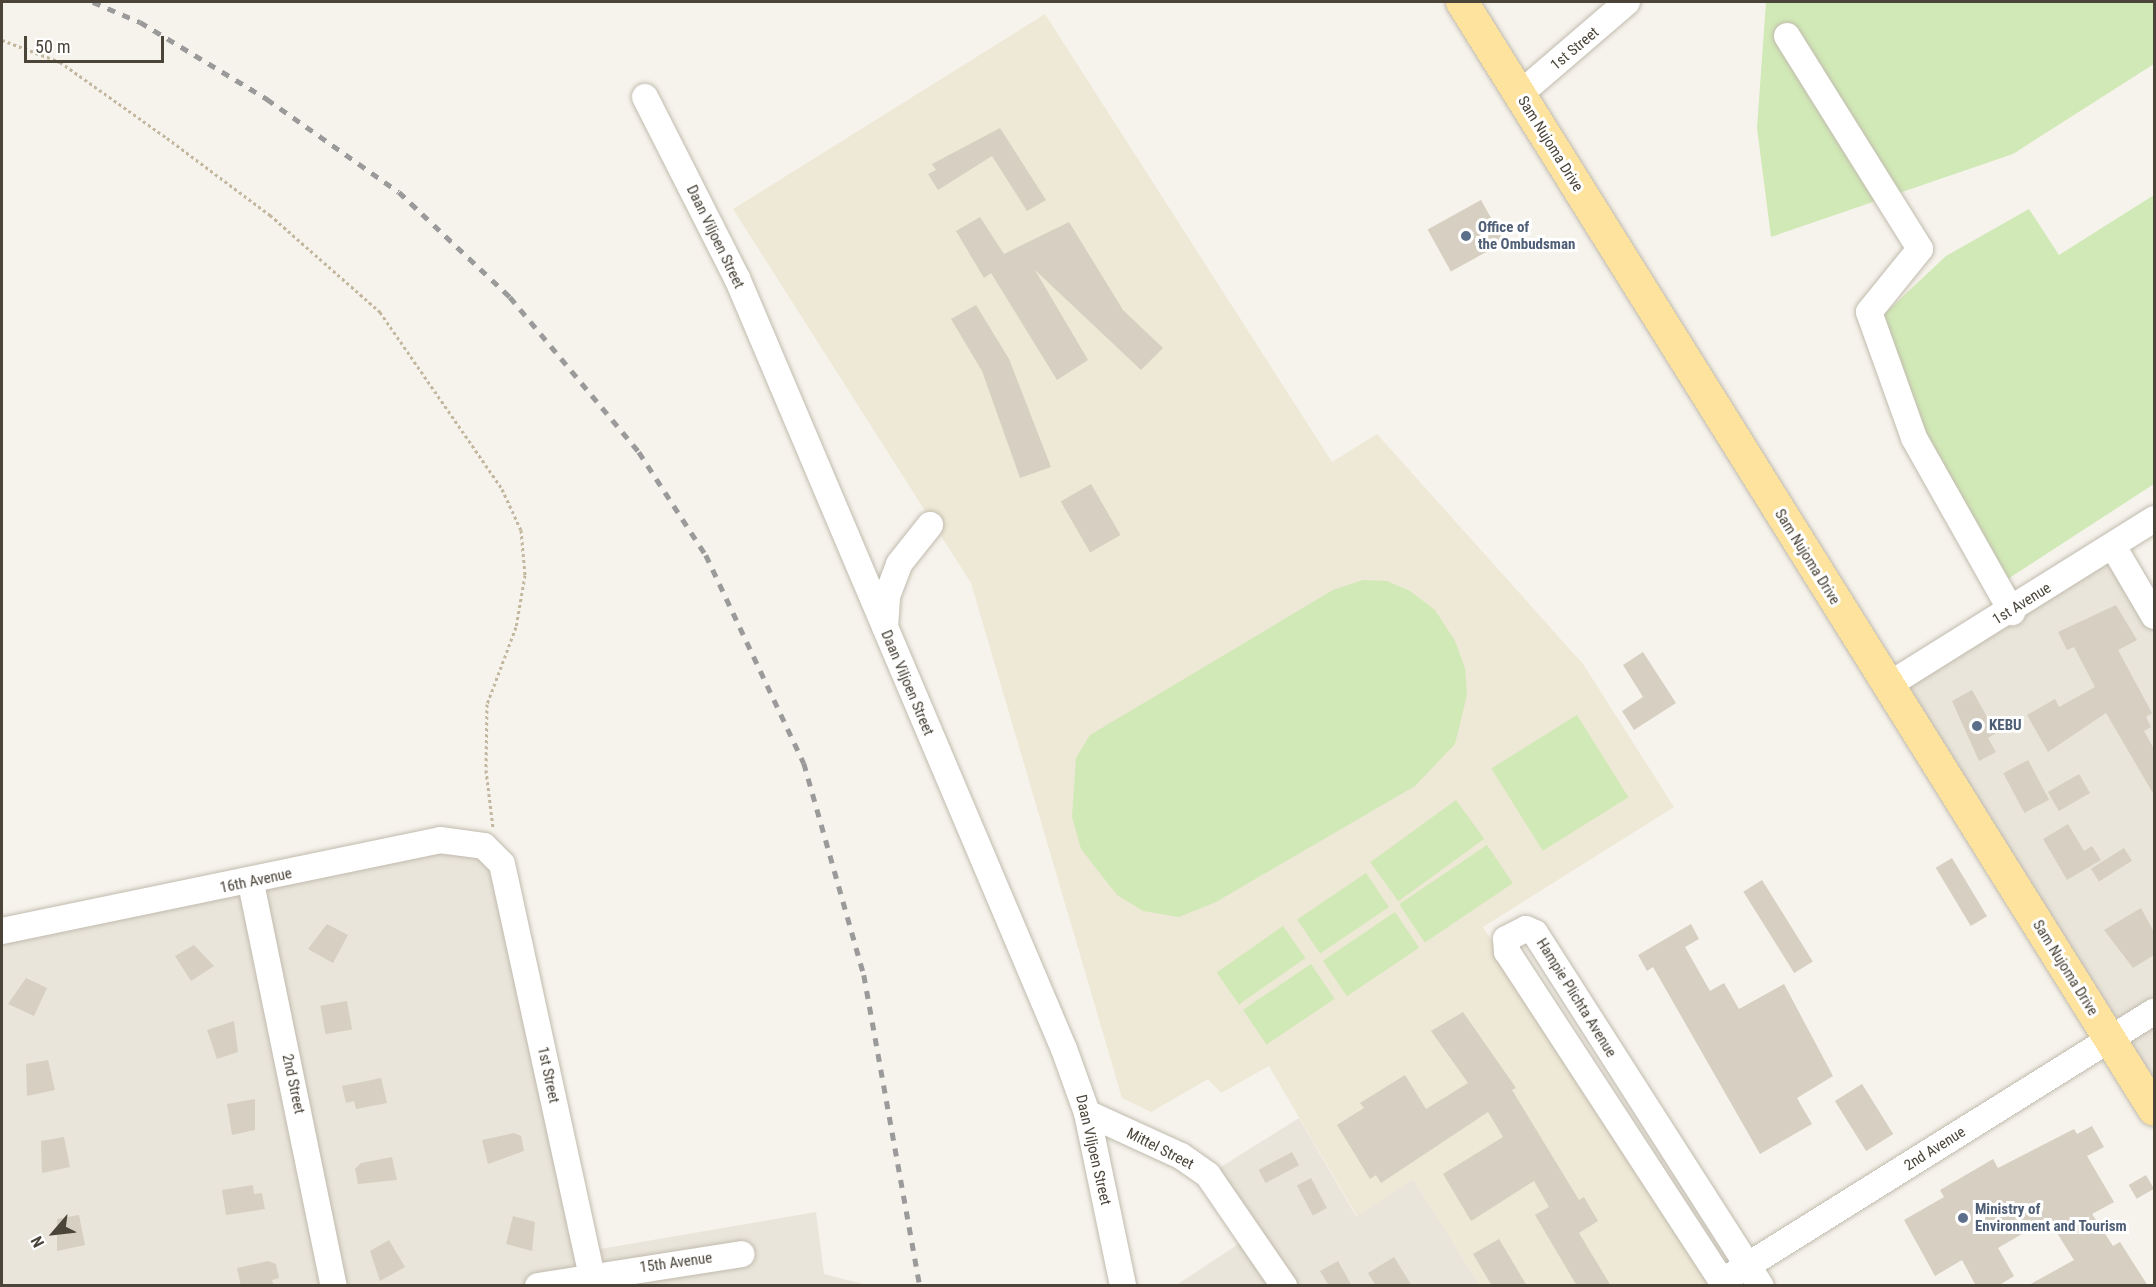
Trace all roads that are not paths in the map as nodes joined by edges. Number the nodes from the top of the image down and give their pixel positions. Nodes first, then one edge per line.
1 (1462, 2) edge
2 (1627, 2) edge
3 (1787, 36) dead end
4 (1520, 94) junction
5 (645, 97) dead end
6 (2154, 519) edge
7 (930, 525) dead end
8 (2113, 546) junction
9 (2012, 612) junction
10 (2154, 616) edge
11 (884, 630) junction
12 (1887, 686) junction
13 (501, 864) joint
14 (251, 883) junction
15 (2, 931) edge
16 (2154, 1012) edge
17 (2110, 1040) junction
18 (2154, 1110) edge
19 (1087, 1113) junction
20 (742, 1254) dead end
21 (1755, 1275) edge
22 (593, 1281) edge
23 (1721, 1284) edge
24 (334, 1286) edge
25 (538, 1286) edge
26 (1123, 1286) edge
27 (1284, 1286) edge

1 - 4 main road, Sam Nujoma Drive
2 - 4 street, 1st Street
3 - 9 street
4 - 12 main road, Sam Nujoma Drive
5 - 11 street, Daan Viljoen Street
6 - 8 street, 1st Avenue
7 - 11 street
8 - 9 street, 1st Avenue
8 - 10 street
9 - 12 street, 1st Avenue
11 - 19 street, Daan Viljoen Street
12 - 17 main road, Sam Nujoma Drive
13 - 14 street, 16th Avenue
13 - 22 street, 1st Street
14 - 15 street, 16th Avenue
14 - 24 street, 2nd Street
16 - 17 street, 2nd Avenue
17 - 18 main road, Sam Nujoma Drive
17 - 21 street, 2nd Avenue
19 - 26 street, Daan Viljoen Street
19 - 27 street, Mittel Street
20 - 22 street, 15th Avenue
21 - 23 street, 2nd Avenue
21 - 23 street, Hampie Plichta Avenue
22 - 25 street, 15th Avenue

